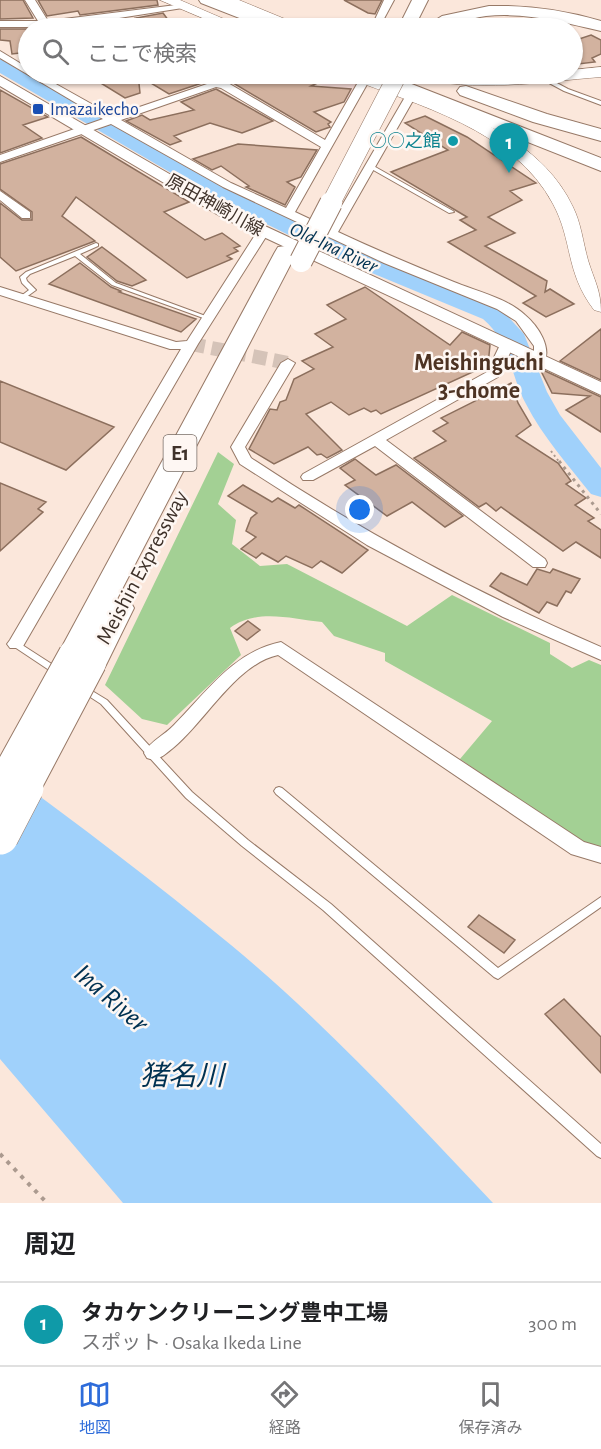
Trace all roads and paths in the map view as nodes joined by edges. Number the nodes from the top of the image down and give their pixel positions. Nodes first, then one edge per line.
1 (30, 0) edge
2 (167, 0) edge
3 (207, 0) edge
4 (226, 0) edge
5 (389, 0) edge
6 (419, 0) edge
7 (436, 0) edge
8 (549, 0) edge
9 (186, 3) edge
10 (42, 18) edge
11 (112, 18) edge
12 (217, 18) edge
13 (230, 18) edge
14 (253, 18) edge
15 (274, 18) edge
16 (380, 18) edge
17 (414, 18) edge
18 (419, 18) edge
19 (439, 18) edge
20 (574, 18) edge
21 (583, 21) edge
22 (0, 24) edge
23 (18, 25) edge
24 (601, 26) edge
25 (18, 31) edge
26 (0, 32) edge
27 (0, 54) edge
28 (18, 65) edge
29 (601, 72) edge
30 (583, 73) edge
31 (0, 80) edge
32 (48, 84) edge
33 (215, 84) joint
34 (362, 84) edge
35 (363, 84) edge
36 (391, 84) edge
37 (408, 84) edge
38 (408, 84) edge
39 (416, 84) edge
40 (423, 84) edge
41 (425, 84) edge
42 (434, 84) edge
43 (555, 84) edge
44 (470, 92) junction
45 (601, 103) edge
46 (438, 109) junction
47 (109, 120) junction
48 (601, 126) edge
49 (87, 128) junction
50 (601, 135) edge
51 (601, 144) edge
52 (327, 146) junction
53 (601, 156) edge
54 (0, 159) edge
55 (363, 162) junction
56 (601, 166) edge
57 (601, 183) edge
58 (0, 194) edge
59 (451, 212) dead end
60 (289, 213) junction
61 (26, 215) dead end
62 (263, 232) junction
63 (332, 233) junction
64 (96, 245) dead end
65 (76, 253) junction
66 (294, 256) junction
67 (0, 291) edge
68 (23, 297) junction
69 (601, 306) edge
70 (208, 318) junction
71 (191, 344) junction
72 (507, 345) junction
73 (539, 360) junction
74 (288, 363) dead end
75 (601, 389) edge
76 (376, 440) junction
77 (551, 450) dead end
78 (308, 477) dead end
79 (601, 514) edge
80 (539, 563) dead end
81 (16, 644) joint
82 (601, 654) edge
83 (83, 658) junction
84 (153, 753) junction
85 (0, 786) edge
86 (279, 791) dead end
87 (0, 836) edge
88 (601, 855) edge
89 (601, 901) edge
90 (601, 1152) edge
91 (0, 1154) edge
92 (47, 1203) edge

1 - 10 street
2 - 9 main road
3 - 14 highway
4 - 15 main road
5 - 16 street
6 - 17 highway
7 - 18 highway
8 - 24 highway
9 - 11 street
9 - 12 main road
9 - 13 highway
19 - 20 highway
21 - 24 highway
22 - 23 street
25 - 26 street
27 - 28 street
29 - 30 main road
31 - 49 street, 原田神崎川線
32 - 47 street
33 - 47 street
33 - 52 street
34 - 52 street
35 - 66 highway, Meishin Expressway / E1
36 - 56 highway
37 - 55 highway, Meishin Expressway / E1, bridge
38 - 55 street
39 - 46 main road
40 - 53 highway
41 - 51 highway
42 - 44 highway
43 - 45 lane
44 - 48 highway
44 - 50 highway
46 - 57 highway
46 - 69 main road
47 - 49 street
47 - 60 street
49 - 54 street
49 - 62 street, 原田神崎川線
52 - 60 street
55 - 59 lane
55 - 63 street
55 - 66 highway, Meishin Expressway / E1, bridge
58 - 61 street
60 - 63 street
62 - 70 street
62 - 72 street, 原田神崎川線
63 - 73 street
64 - 65 lane
65 - 68 lane
65 - 70 lane
66 - 83 highway, Meishin Expressway / E1
67 - 68 street
68 - 71 street
70 - 71 street
71 - 81 street
72 - 73 street, 原田神崎川線
72 - 76 street
73 - 75 street, 原田神崎川線
74 - 82 street
76 - 78 street
76 - 80 street
77 - 79 path
81 - 84 lane
83 - 85 highway, Meishin Expressway / E1, bridge
83 - 87 highway, Meishin Expressway / E1, bridge
84 - 88 street
84 - 90 lane
86 - 89 lane
91 - 92 path

